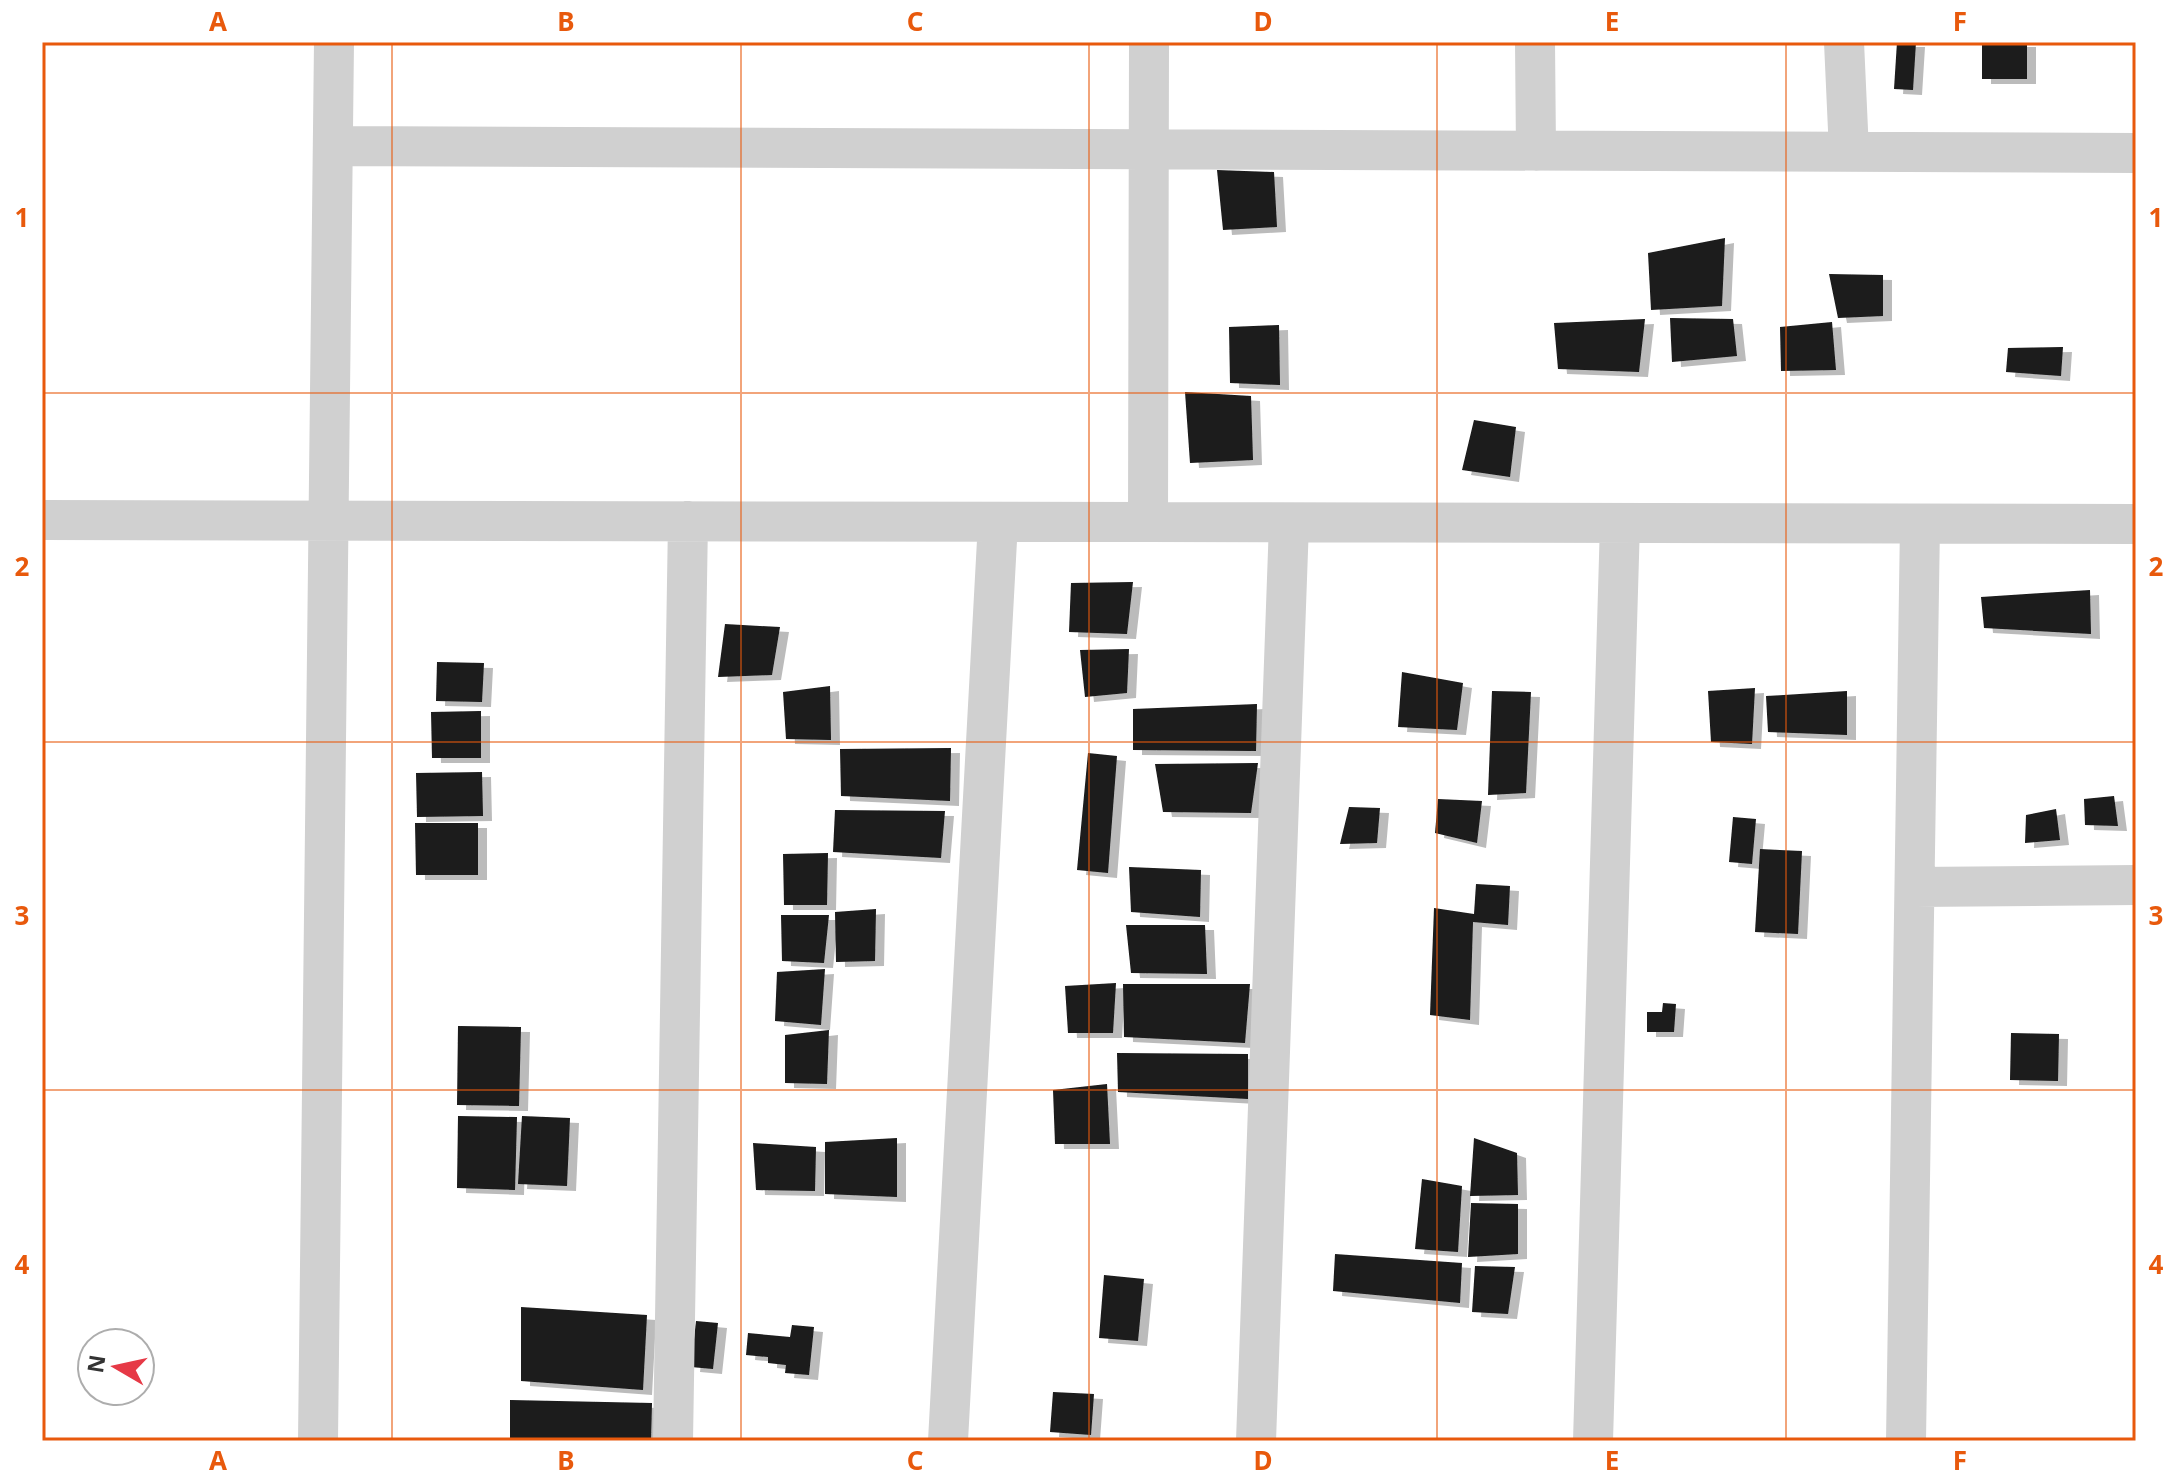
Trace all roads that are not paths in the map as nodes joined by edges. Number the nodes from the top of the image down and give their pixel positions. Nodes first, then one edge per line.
1 (334, 42) edge
2 (1149, 42) edge
3 (1535, 42) edge
4 (1844, 42) edge
5 (333, 146) junction
6 (1149, 149) junction
7 (1536, 151) junction
8 (1849, 152) junction
9 (2136, 153) edge
10 (42, 520) edge
11 (329, 521) junction
12 (688, 521) junction
13 (998, 522) junction
14 (1148, 522) junction
15 (1289, 523) junction
16 (1620, 523) junction
17 (1920, 524) junction
18 (2136, 524) edge
19 (2136, 885) edge
20 (1915, 887) junction
21 (318, 1441) edge
22 (673, 1441) edge
23 (948, 1441) edge
24 (1256, 1441) edge
25 (1593, 1441) edge
26 (1906, 1441) edge

1 - 5 street
2 - 6 street
3 - 7 street
4 - 8 street
5 - 6 street
5 - 11 street
6 - 7 street
6 - 14 street
7 - 8 street
8 - 9 street
10 - 11 street
11 - 12 street
11 - 21 street
12 - 13 street
12 - 22 street
13 - 14 street
13 - 23 street
14 - 15 street
15 - 16 street
15 - 24 street
16 - 17 street
16 - 25 street
17 - 18 street
17 - 20 street
19 - 20 street
20 - 26 street

